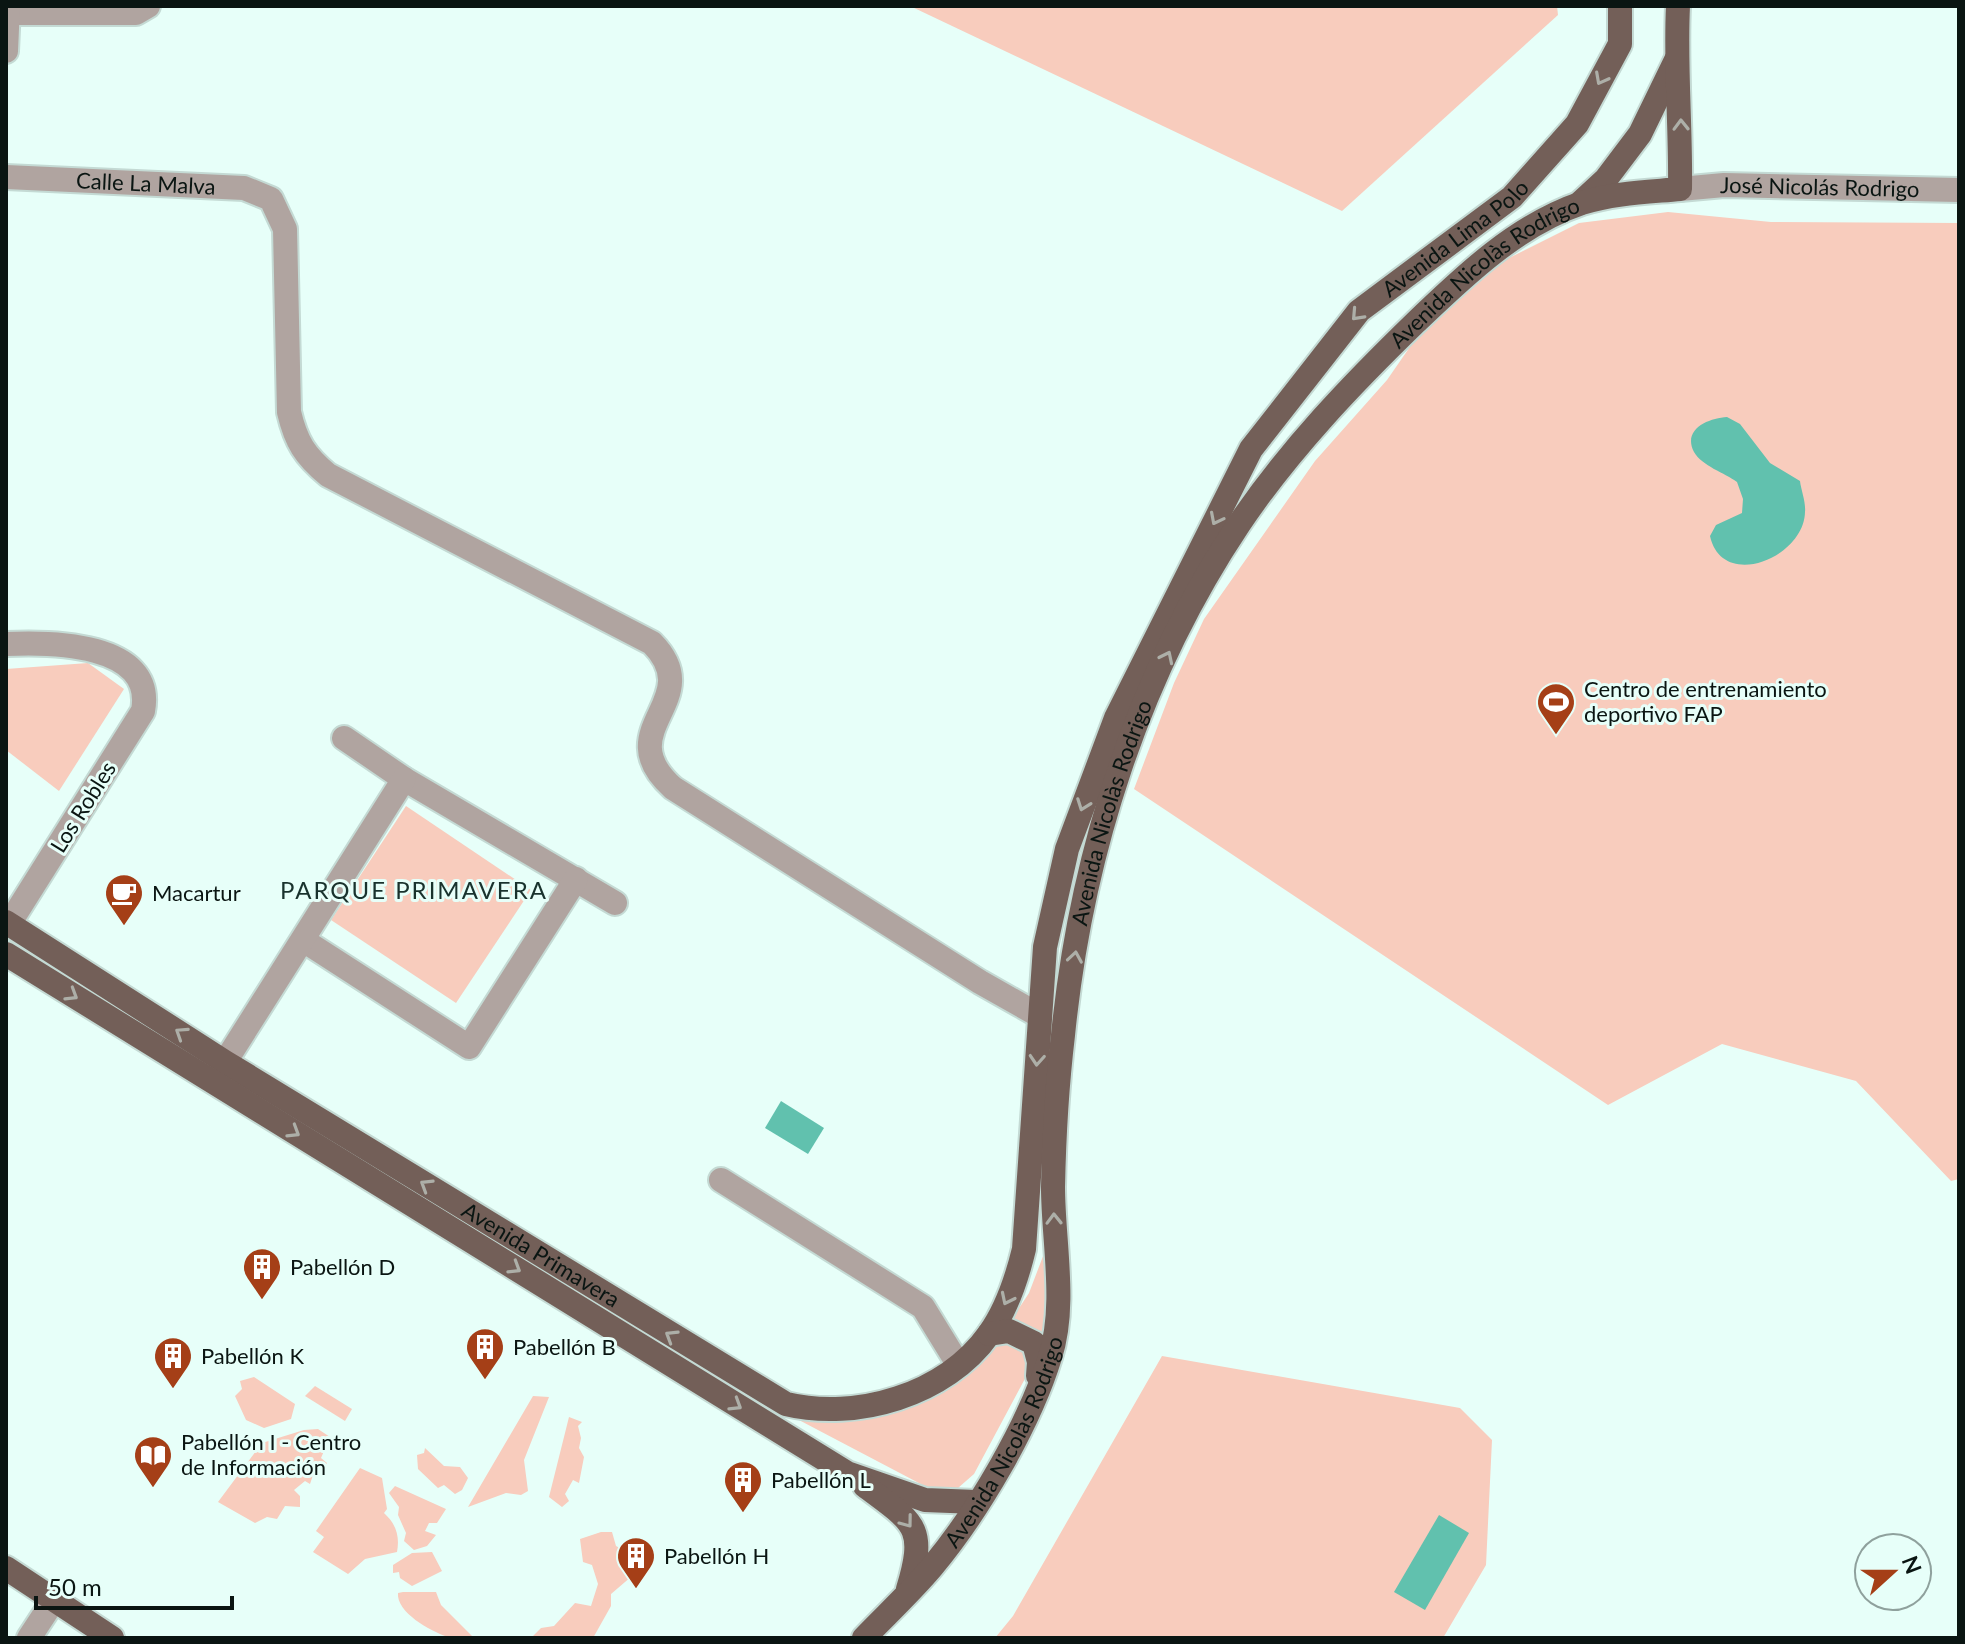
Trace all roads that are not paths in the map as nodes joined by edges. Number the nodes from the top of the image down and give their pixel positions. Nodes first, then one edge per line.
1 (148, 6) edge
2 (1620, 6) edge
3 (1678, 6) edge
4 (8, 10) edge
5 (6, 51) edge
6 (1676, 60) junction
7 (6, 177) edge
8 (1680, 189) junction
9 (1959, 190) edge
10 (1579, 204) junction
11 (1251, 449) joint
12 (6, 644) edge
13 (344, 738) dead end
14 (404, 779) junction
15 (576, 879) junction
16 (615, 903) dead end
17 (7, 923) edge
18 (303, 940) junction
19 (6, 954) edge
20 (1040, 1016) junction
21 (225, 1062) junction
22 (721, 1180) dead end
23 (1025, 1224) joint
24 (989, 1334) junction
25 (958, 1364) junction
26 (1036, 1390) junction
27 (847, 1473) junction
28 (976, 1502) junction
29 (6, 1568) edge
30 (906, 1595) junction
31 (54, 1600) junction
32 (29, 1638) edge
33 (112, 1638) edge
34 (864, 1638) edge

1 - 4 street
2 -> 11 main road, Avenida Lima Polo
3 - 6 main road
4 - 5 street
8 -> 6 main road
6 - 10 main road
7 - 20 street, Calle La Malva
8 - 9 street, José Nicolás Rodrigo
8 - 10 main road, Avenida Nicolàs Rodrigo
26 -> 10 main road, Avenida Nicolàs Rodrigo
11 -> 20 main road, Avenida Nicolàs Rodrigo
12 - 17 street, Los Robles
13 - 14 street
14 - 15 street
14 - 18 street
15 - 16 street
15 - 18 street
21 -> 17 main road, Avenida Primavera
18 - 21 street
19 -> 27 main road, Avenida Primavera
20 -> 23 main road, Avenida Nicolàs Rodrigo
25 -> 21 main road, Avenida Primavera
22 - 25 street
23 -> 24 main road, Avenida Primavera
24 - 25 main road, Avenida Primavera
24 - 26 main road
26 - 28 main road, Avenida Nicolàs Rodrigo
27 - 28 main road, Avenida Primavera
27 -> 30 main road
28 - 30 main road, Avenida Nicolàs Rodrigo
29 - 31 main road
30 - 34 main road, Avenida Nicolàs Rodrigo
31 - 32 street
31 - 33 main road

